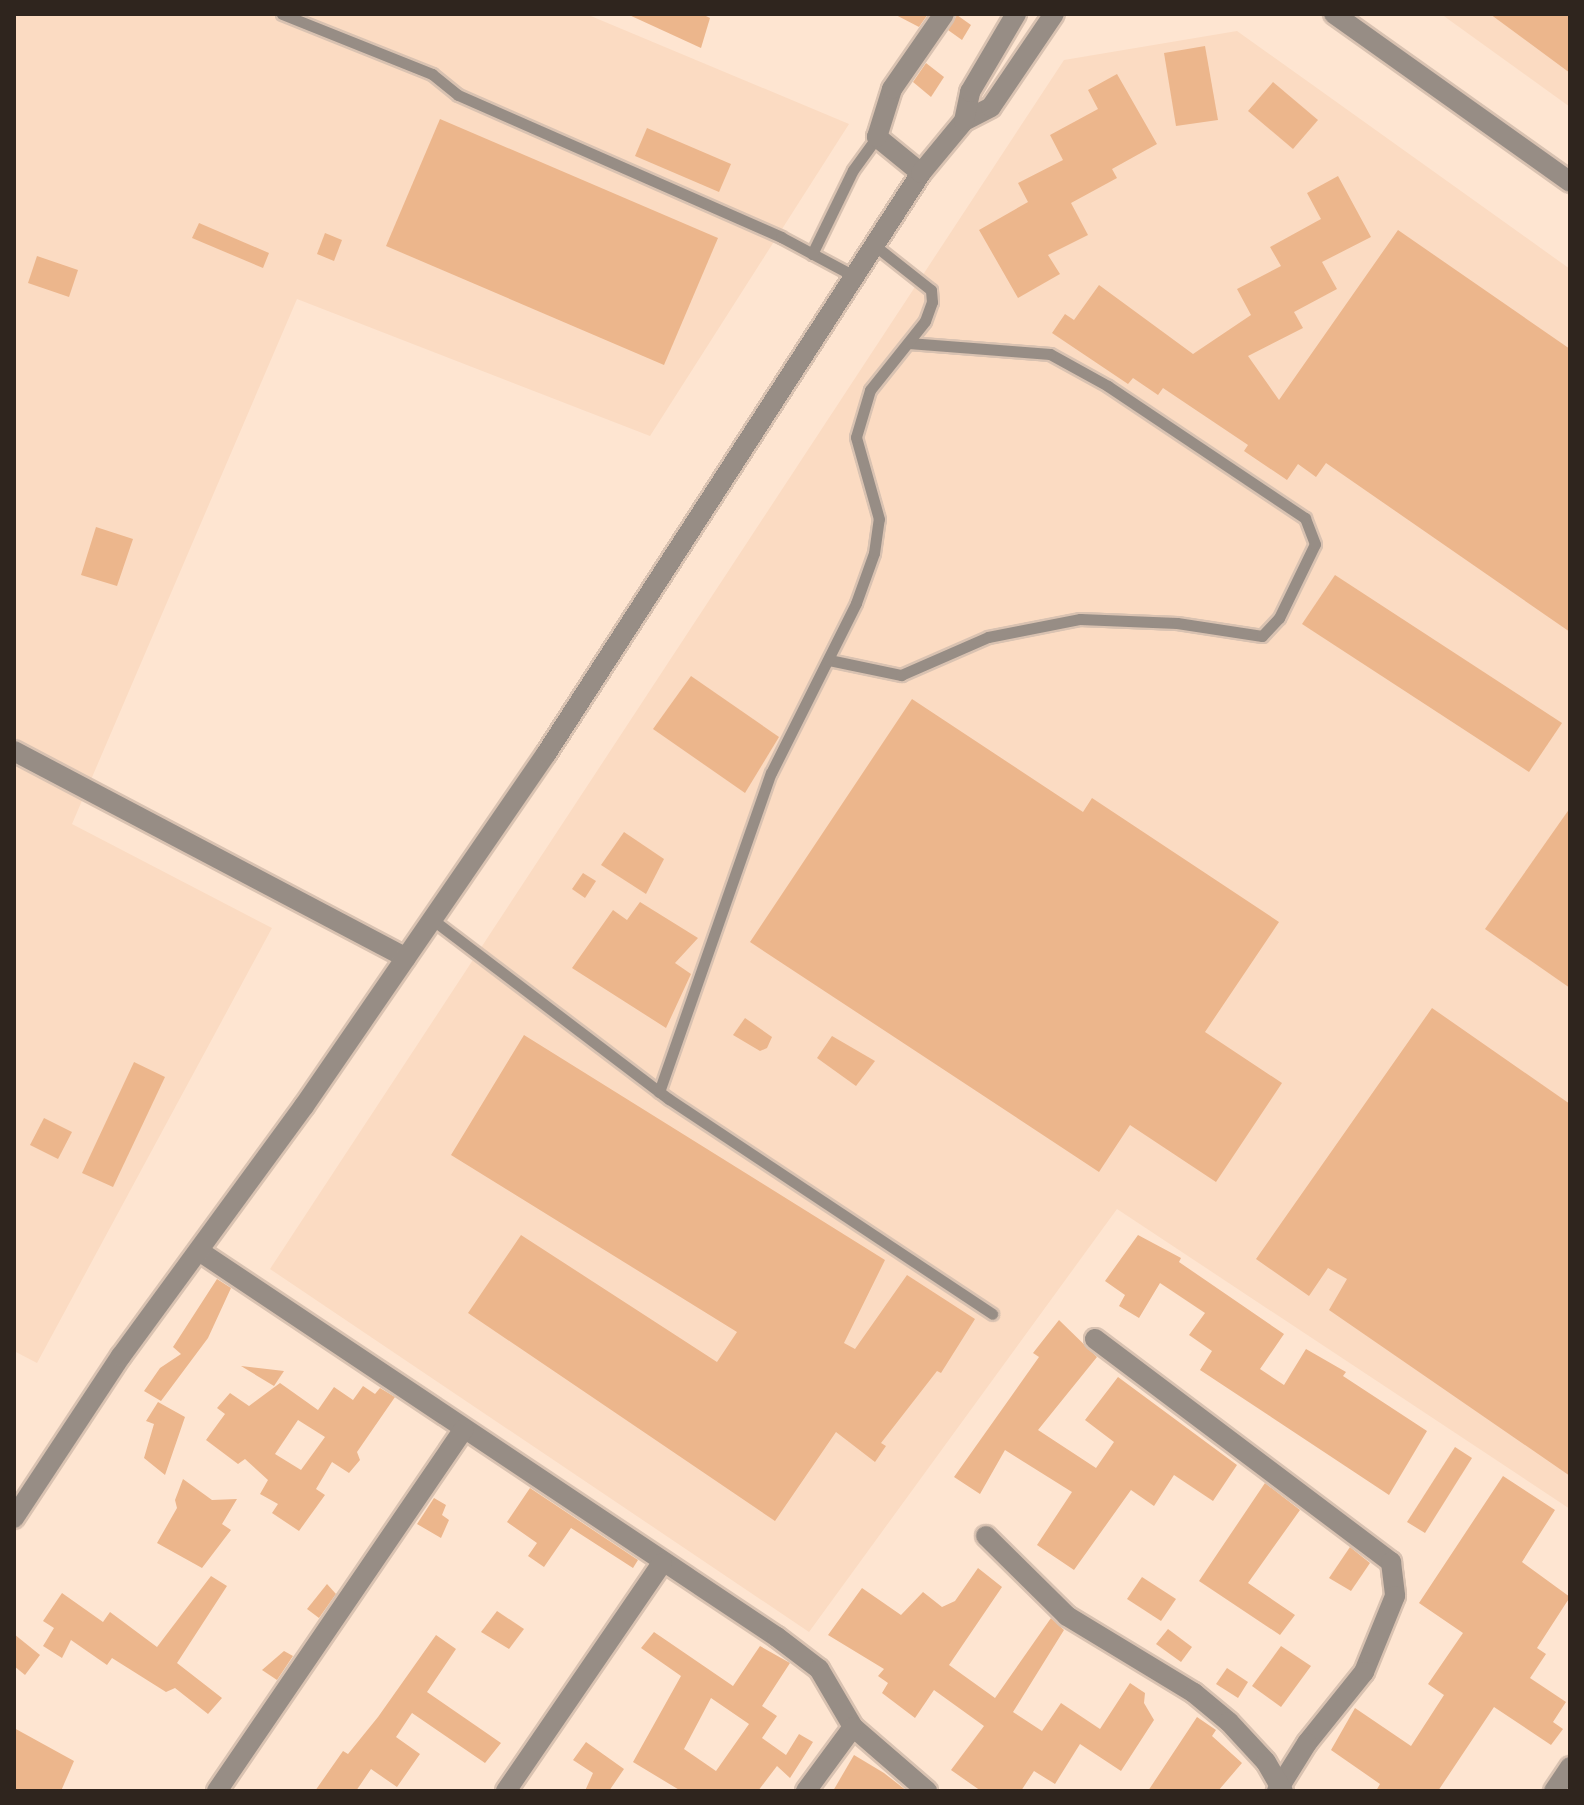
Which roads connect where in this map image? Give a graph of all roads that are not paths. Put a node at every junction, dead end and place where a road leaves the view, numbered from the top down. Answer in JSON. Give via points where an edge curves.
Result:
{"nodes":[{"id":1,"x":282,"y":14,"type":"edge"},
{"id":2,"x":944,"y":14,"type":"edge"},
{"id":3,"x":1016,"y":14,"type":"edge"},
{"id":4,"x":1054,"y":14,"type":"edge"},
{"id":5,"x":1334,"y":14,"type":"edge"},
{"id":6,"x":964,"y":121,"type":"junction"},
{"id":7,"x":877,"y":137,"type":"junction"},
{"id":8,"x":921,"y":173,"type":"junction"},
{"id":9,"x":1570,"y":182,"type":"edge"},
{"id":10,"x":874,"y":245,"type":"junction"},
{"id":11,"x":812,"y":254,"type":"junction"},
{"id":12,"x":854,"y":276,"type":"junction"},
{"id":13,"x":908,"y":343,"type":"junction"},
{"id":14,"x":829,"y":660,"type":"junction"},
{"id":15,"x":14,"y":751,"type":"edge"},
{"id":16,"x":433,"y":920,"type":"junction"},
{"id":17,"x":406,"y":958,"type":"junction"},
{"id":18,"x":659,"y":1092,"type":"junction"},
{"id":19,"x":199,"y":1251,"type":"junction"},
{"id":20,"x":992,"y":1314,"type":"dead end"},
{"id":21,"x":1095,"y":1339,"type":"dead end"},
{"id":22,"x":464,"y":1429,"type":"junction"},
{"id":23,"x":14,"y":1518,"type":"edge"},
{"id":24,"x":986,"y":1536,"type":"dead end"},
{"id":25,"x":662,"y":1563,"type":"junction"},
{"id":26,"x":853,"y":1727,"type":"junction"},
{"id":27,"x":1570,"y":1767,"type":"edge"},
{"id":28,"x":1280,"y":1790,"type":"edge"},
{"id":29,"x":217,"y":1791,"type":"edge"},
{"id":30,"x":506,"y":1791,"type":"edge"},
{"id":31,"x":806,"y":1791,"type":"edge"},
{"id":32,"x":927,"y":1791,"type":"edge"},
{"id":33,"x":1554,"y":1791,"type":"edge"}],
"edges":[{"from":1,"to":11,"type":"lane","via":[[432,74],[458,95]]},
{"from":2,"to":7,"type":"street","via":[[892,89]]},
{"from":3,"to":6,"type":"street","via":[[970,92]]},
{"from":4,"to":6,"type":"street","via":[[991,107]]},
{"from":5,"to":9,"type":"street"},
{"from":6,"to":8,"type":"street"},
{"from":7,"to":8,"type":"street"},
{"from":7,"to":11,"type":"lane","via":[[853,170]]},
{"from":8,"to":10,"type":"street"},
{"from":10,"to":12,"type":"street"},
{"from":10,"to":13,"type":"lane","via":[[931,290],[925,321]]},
{"from":11,"to":12,"type":"lane"},
{"from":12,"to":16,"type":"street"},
{"from":13,"to":14,"type":"lane","via":[[870,390],[856,437],[879,519],[865,578]]},
{"from":13,"to":14,"type":"lane","via":[[1050,354],[1108,386],[1305,518],[1315,544],[1293,594],[1262,636],[1177,623],[1080,619],[988,637],[901,675],[875,674]]},
{"from":14,"to":18,"type":"lane","via":[[771,773]]},
{"from":15,"to":17,"type":"street"},
{"from":16,"to":17,"type":"street"},
{"from":16,"to":18,"type":"lane"},
{"from":17,"to":19,"type":"street"},
{"from":18,"to":20,"type":"lane"},
{"from":19,"to":22,"type":"street"},
{"from":19,"to":23,"type":"street","via":[[121,1356]]},
{"from":21,"to":28,"type":"street","via":[[1391,1562],[1395,1596],[1369,1661]]},
{"from":22,"to":25,"type":"street"},
{"from":22,"to":29,"type":"street"},
{"from":24,"to":28,"type":"street","via":[[1067,1616],[1194,1693],[1229,1722],[1266,1762]]},
{"from":25,"to":26,"type":"street","via":[[819,1669]]},
{"from":25,"to":30,"type":"street"},
{"from":26,"to":31,"type":"street"},
{"from":26,"to":32,"type":"street"},
{"from":27,"to":33,"type":"street"}]}
